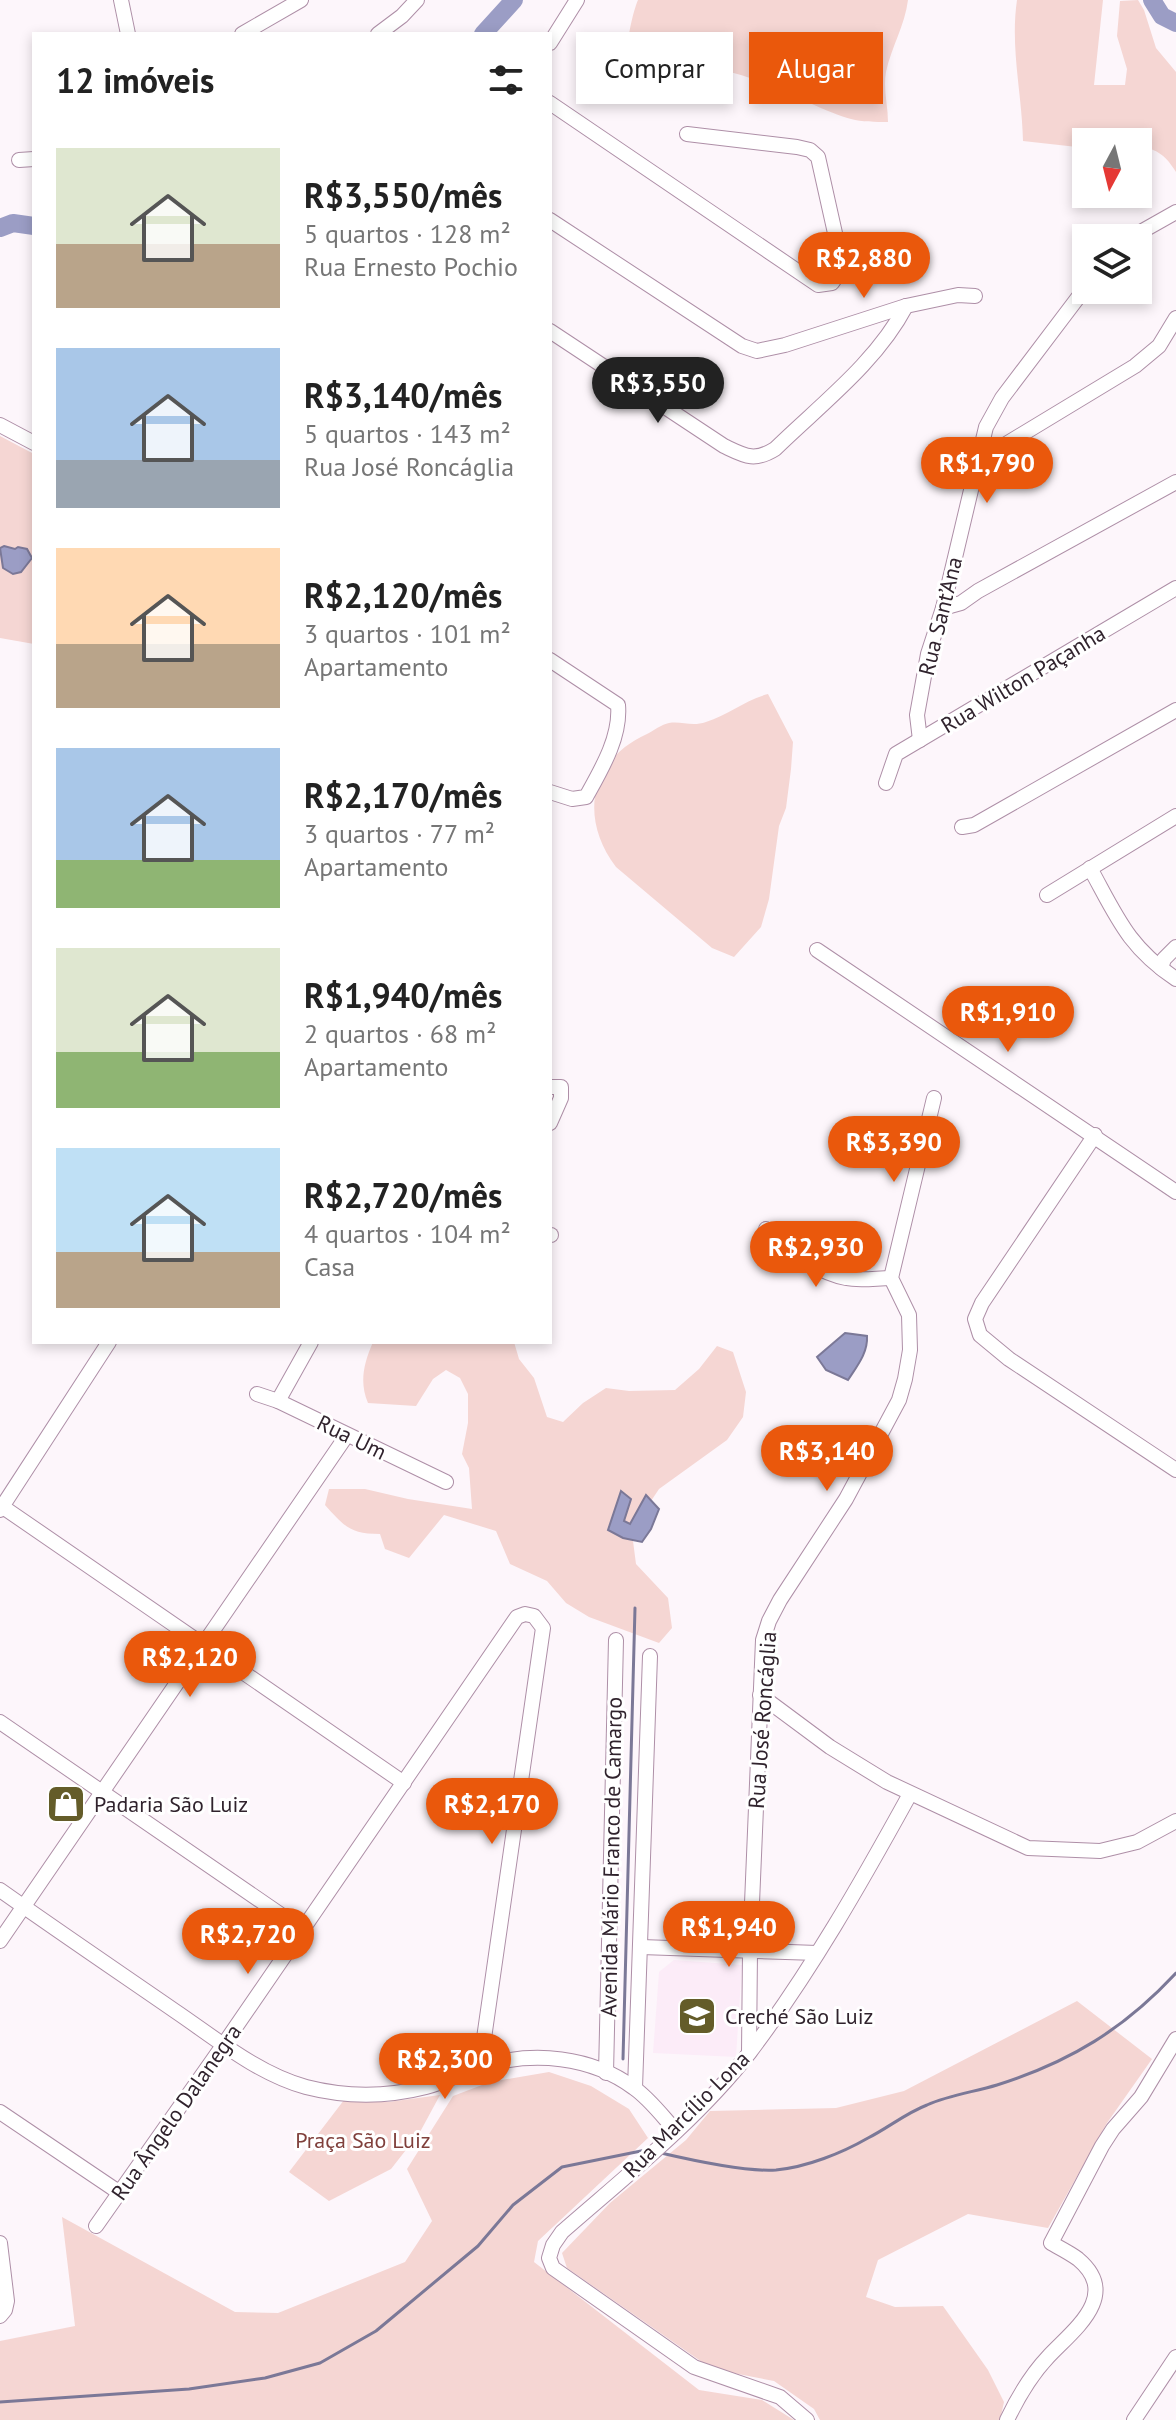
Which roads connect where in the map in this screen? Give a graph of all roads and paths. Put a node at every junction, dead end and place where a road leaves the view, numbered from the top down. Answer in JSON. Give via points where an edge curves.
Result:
{"nodes":[{"id":1,"x":121,"y":0,"type":"edge"},
{"id":2,"x":301,"y":0,"type":"edge"},
{"id":3,"x":417,"y":0,"type":"edge"},
{"id":4,"x":577,"y":0,"type":"edge"},
{"id":5,"x":128,"y":32,"type":"edge"},
{"id":6,"x":245,"y":32,"type":"edge"},
{"id":7,"x":381,"y":32,"type":"edge"},
{"id":8,"x":552,"y":40,"type":"edge"},
{"id":9,"x":552,"y":104,"type":"edge"},
{"id":10,"x":687,"y":134,"type":"dead end"},
{"id":11,"x":1176,"y":212,"type":"edge"},
{"id":12,"x":552,"y":221,"type":"edge"},
{"id":13,"x":1152,"y":226,"type":"edge"},
{"id":14,"x":975,"y":296,"type":"dead end"},
{"id":15,"x":1073,"y":304,"type":"edge"},
{"id":16,"x":906,"y":306,"type":"junction"},
{"id":17,"x":1176,"y":318,"type":"edge"},
{"id":18,"x":552,"y":332,"type":"edge"},
{"id":19,"x":0,"y":425,"type":"edge"},
{"id":20,"x":32,"y":442,"type":"edge"},
{"id":21,"x":978,"y":461,"type":"junction"},
{"id":22,"x":1176,"y":482,"type":"edge"},
{"id":23,"x":948,"y":585,"type":"junction"},
{"id":24,"x":1176,"y":588,"type":"edge"},
{"id":25,"x":978,"y":591,"type":"junction"},
{"id":26,"x":943,"y":608,"type":"junction"},
{"id":27,"x":552,"y":661,"type":"edge"},
{"id":28,"x":1176,"y":710,"type":"edge"},
{"id":29,"x":920,"y":740,"type":"junction"},
{"id":30,"x":886,"y":783,"type":"dead end"},
{"id":31,"x":552,"y":793,"type":"edge"},
{"id":32,"x":1176,"y":816,"type":"edge"},
{"id":33,"x":962,"y":827,"type":"dead end"},
{"id":34,"x":1090,"y":868,"type":"junction"},
{"id":35,"x":1047,"y":895,"type":"dead end"},
{"id":36,"x":1176,"y":947,"type":"edge"},
{"id":37,"x":817,"y":950,"type":"dead end"},
{"id":38,"x":1161,"y":968,"type":"junction"},
{"id":39,"x":1176,"y":979,"type":"edge"},
{"id":40,"x":552,"y":1087,"type":"edge"},
{"id":41,"x":934,"y":1098,"type":"dead end"},
{"id":42,"x":552,"y":1118,"type":"edge"},
{"id":43,"x":1095,"y":1135,"type":"junction"},
{"id":44,"x":1176,"y":1192,"type":"edge"},
{"id":45,"x":766,"y":1229,"type":"dead end"},
{"id":46,"x":891,"y":1278,"type":"junction"},
{"id":47,"x":108,"y":1344,"type":"edge"},
{"id":48,"x":310,"y":1344,"type":"edge"},
{"id":49,"x":257,"y":1394,"type":"dead end"},
{"id":50,"x":278,"y":1401,"type":"junction"},
{"id":51,"x":347,"y":1435,"type":"junction"},
{"id":52,"x":1176,"y":1470,"type":"edge"},
{"id":53,"x":446,"y":1482,"type":"dead end"},
{"id":54,"x":1,"y":1507,"type":"edge"},
{"id":55,"x":616,"y":1640,"type":"dead end"},
{"id":56,"x":204,"y":1646,"type":"junction"},
{"id":57,"x":650,"y":1656,"type":"dead end"},
{"id":58,"x":760,"y":1695,"type":"junction"},
{"id":59,"x":0,"y":1722,"type":"edge"},
{"id":60,"x":404,"y":1783,"type":"junction"},
{"id":61,"x":103,"y":1792,"type":"junction"},
{"id":62,"x":910,"y":1794,"type":"junction"},
{"id":63,"x":1176,"y":1821,"type":"edge"},
{"id":64,"x":0,"y":1890,"type":"edge"},
{"id":65,"x":24,"y":1907,"type":"junction"},
{"id":66,"x":303,"y":1930,"type":"junction"},
{"id":67,"x":0,"y":1941,"type":"edge"},
{"id":68,"x":641,"y":1947,"type":"junction"},
{"id":69,"x":750,"y":1951,"type":"junction"},
{"id":70,"x":817,"y":1953,"type":"junction"},
{"id":71,"x":1176,"y":2039,"type":"edge"},
{"id":72,"x":224,"y":2044,"type":"junction"},
{"id":73,"x":749,"y":2053,"type":"junction"},
{"id":74,"x":480,"y":2066,"type":"junction"},
{"id":75,"x":606,"y":2073,"type":"junction"},
{"id":76,"x":635,"y":2088,"type":"junction"},
{"id":77,"x":0,"y":2112,"type":"edge"},
{"id":78,"x":676,"y":2131,"type":"junction"},
{"id":79,"x":120,"y":2193,"type":"junction"},
{"id":80,"x":96,"y":2226,"type":"dead end"},
{"id":81,"x":0,"y":2243,"type":"edge"},
{"id":82,"x":0,"y":2316,"type":"edge"},
{"id":83,"x":1176,"y":2357,"type":"edge"},
{"id":84,"x":807,"y":2420,"type":"edge"},
{"id":85,"x":1007,"y":2420,"type":"edge"},
{"id":86,"x":1134,"y":2420,"type":"edge"}],
"edges":[{"from":1,"to":5,"type":"street"},
{"from":2,"to":6,"type":"street"},
{"from":3,"to":7,"type":"street"},
{"from":4,"to":8,"type":"street"},
{"from":9,"to":10,"type":"street","via":[[818,285],[832,283],[841,260],[818,157],[797,147]]},
{"from":11,"to":13,"type":"street"},
{"from":12,"to":16,"type":"street","via":[[757,351]]},
{"from":14,"to":16,"type":"street"},
{"from":15,"to":21,"type":"street","name":"Rua Sant’Ana","via":[[992,413]]},
{"from":16,"to":18,"type":"street","via":[[876,351],[762,457],[724,446]]},
{"from":17,"to":21,"type":"street","via":[[1159,346],[1135,366]]},
{"from":19,"to":20,"type":"street"},
{"from":21,"to":23,"type":"street","name":"Rua Sant’Ana"},
{"from":22,"to":25,"type":"street"},
{"from":23,"to":25,"type":"street"},
{"from":23,"to":26,"type":"street","name":"Rua Sant’Ana"},
{"from":24,"to":29,"type":"street","name":"Rua Wilton Paçanha"},
{"from":25,"to":26,"type":"street"},
{"from":26,"to":29,"type":"street","name":"Rua Sant’Ana","via":[[917,715]]},
{"from":27,"to":31,"type":"street","via":[[618,705],[619,714],[608,755],[586,797]]},
{"from":28,"to":33,"type":"street","via":[[974,825]]},
{"from":29,"to":30,"type":"street","name":"Rua Wilton Paçanha","via":[[896,754]]},
{"from":32,"to":34,"type":"street"},
{"from":34,"to":35,"type":"street"},
{"from":34,"to":38,"type":"street","via":[[1126,932]]},
{"from":36,"to":38,"type":"street"},
{"from":37,"to":43,"type":"street"},
{"from":38,"to":39,"type":"street"},
{"from":40,"to":42,"type":"street","via":[[561,1087]]},
{"from":41,"to":46,"type":"street"},
{"from":43,"to":44,"type":"street"},
{"from":43,"to":52,"type":"street","via":[[975,1319],[980,1335],[1009,1359]]},
{"from":45,"to":46,"type":"street","via":[[826,1273],[850,1279]]},
{"from":46,"to":58,"type":"street","name":"Rua José Roncáglia","via":[[909,1315],[910,1350],[899,1400],[846,1499],[769,1621]]},
{"from":47,"to":54,"type":"street"},
{"from":48,"to":50,"type":"street"},
{"from":49,"to":50,"type":"street","name":"Rua Um"},
{"from":50,"to":51,"type":"street","name":"Rua Um"},
{"from":51,"to":53,"type":"street","name":"Rua Um"},
{"from":51,"to":56,"type":"street"},
{"from":54,"to":56,"type":"street"},
{"from":55,"to":75,"type":"street","name":"Avenida Mário Franco de Camargo"},
{"from":56,"to":60,"type":"street"},
{"from":56,"to":61,"type":"street"},
{"from":57,"to":68,"type":"street","name":"Avenida Mário Franco de Camargo"},
{"from":58,"to":62,"type":"street","via":[[830,1747]]},
{"from":58,"to":69,"type":"street","name":"Rua José Roncáglia"},
{"from":59,"to":61,"type":"street"},
{"from":60,"to":66,"type":"street","name":"Rua Ângelo Dalanegra"},
{"from":60,"to":74,"type":"street","name":"Rua Ângelo Dalanegra","via":[[517,1617],[534,1616],[543,1628]]},
{"from":61,"to":65,"type":"street"},
{"from":61,"to":66,"type":"street"},
{"from":62,"to":63,"type":"street","via":[[1028,1848],[1100,1851],[1137,1842]]},
{"from":62,"to":70,"type":"street","name":"Rua Marcílio Lona"},
{"from":64,"to":65,"type":"street"},
{"from":65,"to":67,"type":"street"},
{"from":65,"to":72,"type":"street"},
{"from":66,"to":72,"type":"street","name":"Rua Ângelo Dalanegra"},
{"from":68,"to":69,"type":"street"},
{"from":68,"to":76,"type":"street","name":"Avenida Mário Franco de Camargo"},
{"from":69,"to":70,"type":"street"},
{"from":69,"to":73,"type":"street","name":"Rua José Roncáglia"},
{"from":70,"to":73,"type":"street","name":"Rua Marcílio Lona"},
{"from":71,"to":85,"type":"street","via":[[1141,2097],[1107,2137],[1051,2243],[1078,2259],[1093,2281],[1093,2307],[1025,2384]]},
{"from":72,"to":74,"type":"street","via":[[270,2073],[305,2087],[348,2094],[427,2087]]},
{"from":72,"to":79,"type":"street","name":"Rua Ângelo Dalanegra"},
{"from":73,"to":78,"type":"street","name":"Rua Marcílio Lona"},
{"from":74,"to":75,"type":"street","via":[[549,2058],[580,2062]]},
{"from":75,"to":76,"type":"street"},
{"from":76,"to":78,"type":"street"},
{"from":77,"to":79,"type":"street"},
{"from":78,"to":84,"type":"street","name":"Rua Marcílio Lona","via":[[562,2232],[549,2258],[553,2268],[694,2367],[780,2397]]},
{"from":79,"to":80,"type":"street","name":"Rua Ângelo Dalanegra"},
{"from":81,"to":82,"type":"street","via":[[7,2301]]},
{"from":83,"to":86,"type":"street"}]}
